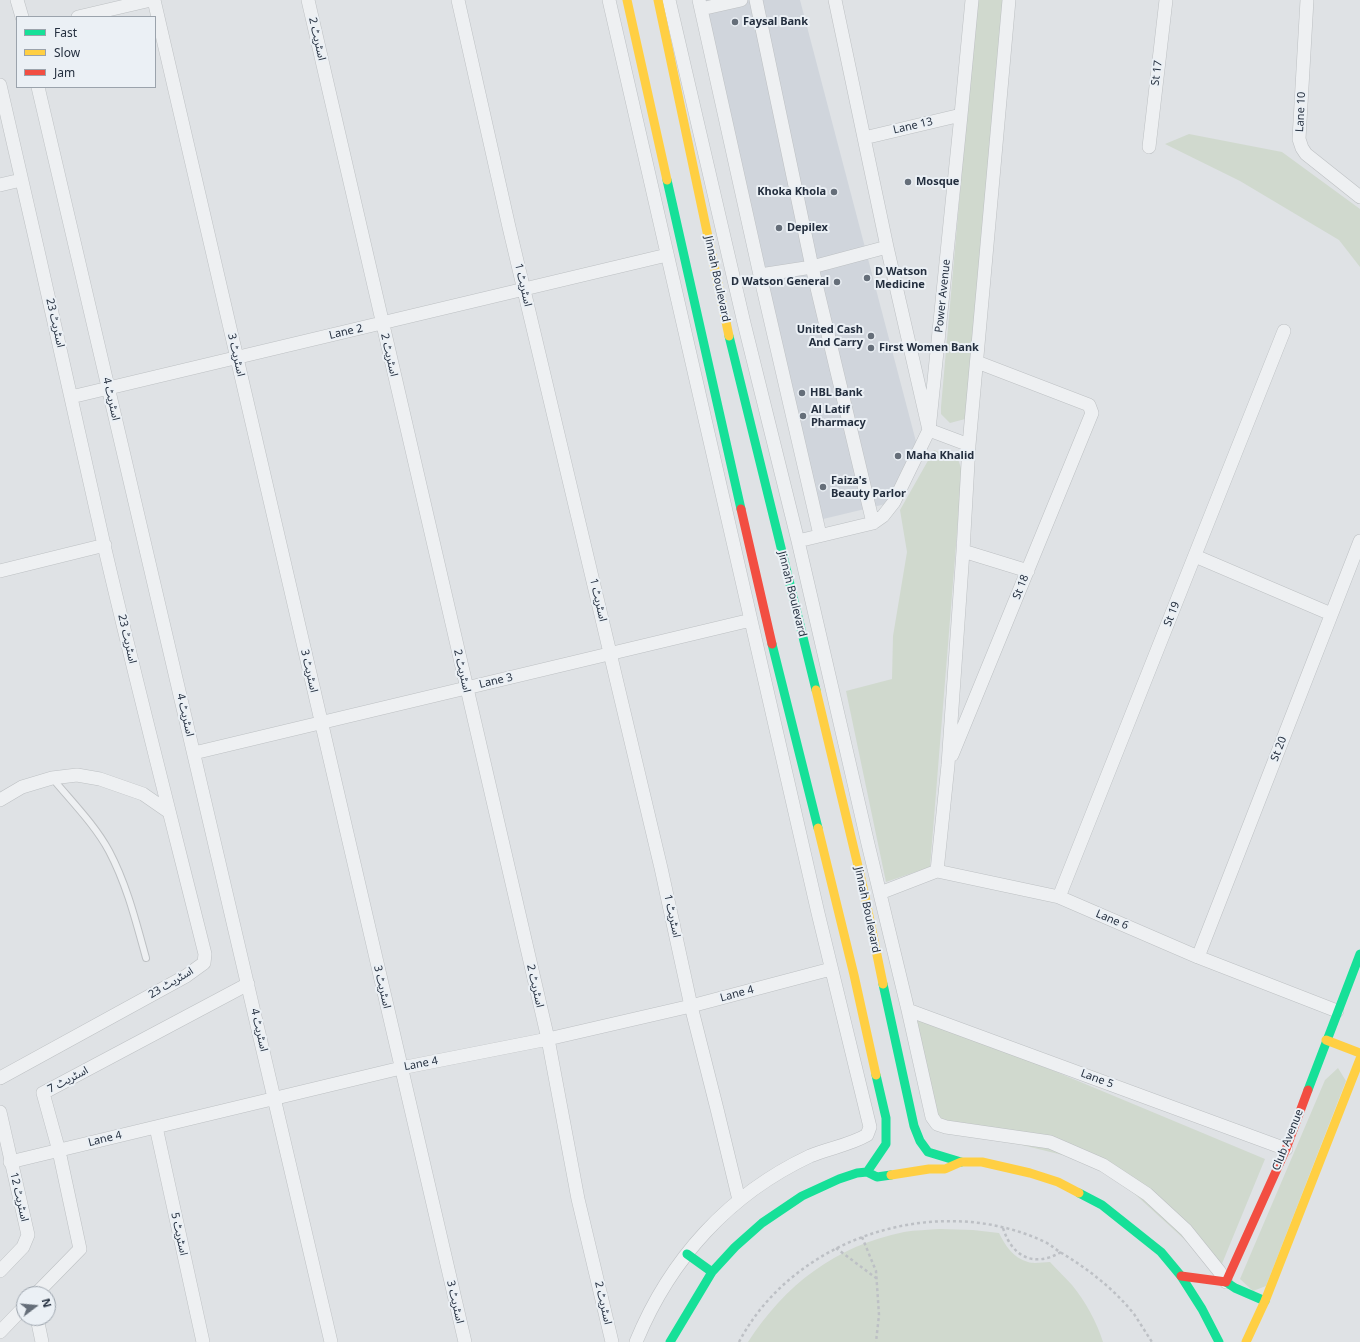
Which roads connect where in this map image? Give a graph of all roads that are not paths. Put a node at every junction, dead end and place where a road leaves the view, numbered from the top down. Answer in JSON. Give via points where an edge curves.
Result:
{"nodes":[{"id":1,"x":18,"y":0,"type":"edge"},
{"id":2,"x":152,"y":0,"type":"edge"},
{"id":3,"x":308,"y":0,"type":"edge"},
{"id":4,"x":458,"y":0,"type":"edge"},
{"id":5,"x":609,"y":0,"type":"edge"},
{"id":6,"x":627,"y":0,"type":"edge"},
{"id":7,"x":658,"y":0,"type":"edge"},
{"id":8,"x":669,"y":0,"type":"edge"},
{"id":9,"x":741,"y":0,"type":"edge"},
{"id":10,"x":756,"y":0,"type":"edge"},
{"id":11,"x":835,"y":0,"type":"edge"},
{"id":12,"x":972,"y":0,"type":"edge"},
{"id":13,"x":1009,"y":0,"type":"edge"},
{"id":14,"x":1166,"y":0,"type":"edge"},
{"id":15,"x":1307,"y":0,"type":"edge"},
{"id":16,"x":700,"y":5,"type":"edge"},
{"id":17,"x":22,"y":16,"type":"edge"},
{"id":18,"x":82,"y":16,"type":"edge"},
{"id":19,"x":156,"y":16,"type":"edge"},
{"id":20,"x":156,"y":17,"type":"edge"},
{"id":21,"x":0,"y":85,"type":"edge"},
{"id":22,"x":38,"y":88,"type":"edge"},
{"id":23,"x":961,"y":115,"type":"junction"},
{"id":24,"x":864,"y":138,"type":"junction"},
{"id":25,"x":1149,"y":147,"type":"dead end"},
{"id":26,"x":21,"y":180,"type":"junction"},
{"id":27,"x":0,"y":185,"type":"edge"},
{"id":28,"x":1360,"y":197,"type":"edge"},
{"id":29,"x":887,"y":247,"type":"junction"},
{"id":30,"x":668,"y":255,"type":"junction"},
{"id":31,"x":812,"y":267,"type":"junction"},
{"id":32,"x":760,"y":275,"type":"junction"},
{"id":33,"x":524,"y":289,"type":"junction"},
{"id":34,"x":382,"y":323,"type":"junction"},
{"id":35,"x":1284,"y":331,"type":"dead end"},
{"id":36,"x":237,"y":358,"type":"junction"},
{"id":37,"x":977,"y":362,"type":"junction"},
{"id":38,"x":109,"y":388,"type":"junction"},
{"id":39,"x":72,"y":397,"type":"junction"},
{"id":40,"x":929,"y":430,"type":"junction"},
{"id":41,"x":969,"y":445,"type":"junction"},
{"id":42,"x":873,"y":523,"type":"junction"},
{"id":43,"x":820,"y":535,"type":"junction"},
{"id":44,"x":798,"y":540,"type":"junction"},
{"id":45,"x":1360,"y":541,"type":"edge"},
{"id":46,"x":105,"y":546,"type":"junction"},
{"id":47,"x":963,"y":551,"type":"junction"},
{"id":48,"x":1195,"y":556,"type":"junction"},
{"id":49,"x":0,"y":571,"type":"edge"},
{"id":50,"x":1028,"y":571,"type":"junction"},
{"id":51,"x":1331,"y":614,"type":"junction"},
{"id":52,"x":751,"y":620,"type":"junction"},
{"id":53,"x":611,"y":654,"type":"junction"},
{"id":54,"x":466,"y":688,"type":"junction"},
{"id":55,"x":321,"y":723,"type":"junction"},
{"id":56,"x":194,"y":753,"type":"junction"},
{"id":57,"x":948,"y":765,"type":"junction"},
{"id":58,"x":52,"y":778,"type":"junction"},
{"id":59,"x":0,"y":800,"type":"edge"},
{"id":60,"x":169,"y":812,"type":"junction"},
{"id":61,"x":937,"y":871,"type":"junction"},
{"id":62,"x":880,"y":893,"type":"junction"},
{"id":63,"x":1060,"y":897,"type":"junction"},
{"id":64,"x":1360,"y":954,"type":"edge"},
{"id":65,"x":1198,"y":957,"type":"junction"},
{"id":66,"x":146,"y":958,"type":"dead end"},
{"id":67,"x":831,"y":969,"type":"junction"},
{"id":68,"x":248,"y":984,"type":"junction"},
{"id":69,"x":1344,"y":991,"type":"junction"},
{"id":70,"x":1355,"y":995,"type":"dead end"},
{"id":71,"x":691,"y":1006,"type":"junction"},
{"id":72,"x":908,"y":1010,"type":"junction"},
{"id":73,"x":1337,"y":1011,"type":"junction"},
{"id":74,"x":548,"y":1039,"type":"junction"},
{"id":75,"x":1326,"y":1040,"type":"junction"},
{"id":76,"x":1360,"y":1053,"type":"edge"},
{"id":77,"x":1360,"y":1059,"type":"edge"},
{"id":78,"x":401,"y":1068,"type":"junction"},
{"id":79,"x":0,"y":1078,"type":"edge"},
{"id":80,"x":274,"y":1098,"type":"junction"},
{"id":81,"x":0,"y":1112,"type":"edge"},
{"id":82,"x":156,"y":1127,"type":"junction"},
{"id":83,"x":1286,"y":1149,"type":"junction"},
{"id":84,"x":59,"y":1151,"type":"junction"},
{"id":85,"x":10,"y":1162,"type":"junction"},
{"id":86,"x":961,"y":1162,"type":"junction"},
{"id":87,"x":867,"y":1172,"type":"junction"},
{"id":88,"x":739,"y":1200,"type":"junction"},
{"id":89,"x":687,"y":1254,"type":"junction"},
{"id":90,"x":0,"y":1271,"type":"edge"},
{"id":91,"x":712,"y":1272,"type":"junction"},
{"id":92,"x":1181,"y":1276,"type":"junction"},
{"id":93,"x":1226,"y":1282,"type":"junction"},
{"id":94,"x":44,"y":1286,"type":"edge"},
{"id":95,"x":1265,"y":1301,"type":"junction"},
{"id":96,"x":16,"y":1315,"type":"edge"},
{"id":97,"x":39,"y":1326,"type":"edge"},
{"id":98,"x":0,"y":1332,"type":"edge"},
{"id":99,"x":1250,"y":1341,"type":"edge"},
{"id":100,"x":42,"y":1342,"type":"edge"},
{"id":101,"x":203,"y":1342,"type":"edge"},
{"id":102,"x":332,"y":1342,"type":"edge"},
{"id":103,"x":465,"y":1342,"type":"edge"},
{"id":104,"x":612,"y":1342,"type":"edge"},
{"id":105,"x":636,"y":1342,"type":"edge"},
{"id":106,"x":670,"y":1342,"type":"edge"},
{"id":107,"x":1219,"y":1342,"type":"edge"}],
"edges":[{"from":1,"to":17,"type":"street"},
{"from":2,"to":18,"type":"street"},
{"from":2,"to":19,"type":"street","name":"اسٹریٹ 3"},
{"from":3,"to":34,"type":"street","name":"اسٹریٹ 2"},
{"from":4,"to":33,"type":"street","name":"اسٹریٹ 1"},
{"from":5,"to":30,"type":"street"},
{"from":6,"to":87,"type":"street","via":[[767,624],[854,975],[886,1118],[886,1144]]},
{"from":7,"to":86,"type":"street","name":"Jinnah Boulevard","via":[[730,343],[861,880],[914,1126],[928,1152]]},
{"from":8,"to":44,"type":"street","via":[[744,323]]},
{"from":9,"to":16,"type":"street"},
{"from":10,"to":31,"type":"street"},
{"from":11,"to":24,"type":"street"},
{"from":12,"to":23,"type":"street","name":"Power Avenue"},
{"from":13,"to":37,"type":"street"},
{"from":14,"to":25,"type":"street","name":"St 17"},
{"from":15,"to":28,"type":"street","name":"Lane 10","via":[[1299,139],[1306,154]]},
{"from":16,"to":32,"type":"street"},
{"from":20,"to":36,"type":"street","name":"اسٹریٹ 3"},
{"from":21,"to":26,"type":"street","name":"اسٹریٹ 23"},
{"from":22,"to":38,"type":"street","name":"اسٹریٹ 4"},
{"from":23,"to":24,"type":"street","name":"Lane 13"},
{"from":23,"to":40,"type":"street","name":"Power Avenue"},
{"from":24,"to":29,"type":"street"},
{"from":26,"to":27,"type":"street"},
{"from":26,"to":39,"type":"street","name":"اسٹریٹ 23"},
{"from":29,"to":31,"type":"street"},
{"from":29,"to":40,"type":"street"},
{"from":30,"to":33,"type":"street","name":"Lane 2"},
{"from":30,"to":52,"type":"street"},
{"from":31,"to":32,"type":"street"},
{"from":31,"to":42,"type":"street"},
{"from":32,"to":43,"type":"street"},
{"from":33,"to":34,"type":"street","name":"Lane 2"},
{"from":33,"to":53,"type":"street","name":"اسٹریٹ 1"},
{"from":34,"to":36,"type":"street","name":"Lane 2"},
{"from":34,"to":54,"type":"street","name":"اسٹریٹ 2"},
{"from":35,"to":48,"type":"street","name":"St 19"},
{"from":36,"to":38,"type":"street","name":"Lane 2"},
{"from":36,"to":55,"type":"street","name":"اسٹریٹ 3"},
{"from":37,"to":41,"type":"street"},
{"from":37,"to":50,"type":"street","name":"St 18","via":[[1089,405],[1091,408],[1092,413]]},
{"from":38,"to":39,"type":"street","name":"Lane 2"},
{"from":38,"to":56,"type":"street","name":"اسٹریٹ 4"},
{"from":39,"to":46,"type":"street","name":"اسٹریٹ 23"},
{"from":40,"to":41,"type":"street"},
{"from":40,"to":42,"type":"street","name":"Power Avenue","via":[[894,502],[883,516]]},
{"from":41,"to":47,"type":"street"},
{"from":42,"to":43,"type":"street","name":"Power Avenue"},
{"from":43,"to":44,"type":"street","name":"Power Avenue"},
{"from":44,"to":62,"type":"street"},
{"from":45,"to":51,"type":"street","name":"St 20"},
{"from":46,"to":49,"type":"street"},
{"from":46,"to":60,"type":"street","name":"اسٹریٹ 23"},
{"from":47,"to":50,"type":"street"},
{"from":47,"to":57,"type":"street"},
{"from":48,"to":51,"type":"street"},
{"from":48,"to":63,"type":"street","name":"St 19"},
{"from":50,"to":57,"type":"street","name":"St 18"},
{"from":51,"to":65,"type":"street","name":"St 20"},
{"from":52,"to":53,"type":"street","name":"Lane 3"},
{"from":52,"to":67,"type":"street"},
{"from":53,"to":54,"type":"street","name":"Lane 3"},
{"from":53,"to":71,"type":"street","name":"اسٹریٹ 1"},
{"from":54,"to":55,"type":"street","name":"Lane 3"},
{"from":54,"to":74,"type":"street","name":"اسٹریٹ 2"},
{"from":55,"to":56,"type":"street","name":"Lane 3"},
{"from":55,"to":78,"type":"street","name":"اسٹریٹ 3"},
{"from":56,"to":68,"type":"street","name":"اسٹریٹ 4"},
{"from":57,"to":61,"type":"street"},
{"from":58,"to":59,"type":"street","via":[[22,787]]},
{"from":58,"to":60,"type":"street","via":[[78,775],[100,779],[143,794]]},
{"from":58,"to":66,"type":"lane","via":[[109,851],[130,898]]},
{"from":60,"to":79,"type":"street","name":"اسٹریٹ 23","via":[[205,954],[204,962],[186,976]]},
{"from":61,"to":62,"type":"street"},
{"from":61,"to":63,"type":"street","name":"Lane 6"},
{"from":62,"to":72,"type":"street"},
{"from":63,"to":65,"type":"street","name":"Lane 6"},
{"from":64,"to":69,"type":"street","name":"Club Avenue"},
{"from":65,"to":73,"type":"street","name":"Lane 6"},
{"from":67,"to":71,"type":"street","name":"Lane 4"},
{"from":67,"to":88,"type":"street","via":[[870,1127],[867,1135],[857,1141],[812,1156],[772,1176]]},
{"from":68,"to":80,"type":"street","name":"اسٹریٹ 4"},
{"from":68,"to":84,"type":"street","name":"اسٹریٹ 7","via":[[43,1093]]},
{"from":69,"to":70,"type":"street"},
{"from":69,"to":73,"type":"street","name":"Club Avenue"},
{"from":71,"to":74,"type":"street","name":"Lane 4"},
{"from":71,"to":88,"type":"street","name":"اسٹریٹ 1"},
{"from":72,"to":83,"type":"street","name":"Lane 5"},
{"from":72,"to":93,"type":"street","via":[[932,1117],[937,1124],[1050,1142],[1103,1165],[1147,1194],[1186,1230]]},
{"from":73,"to":75,"type":"street","name":"Club Avenue"},
{"from":74,"to":78,"type":"street","name":"Lane 4"},
{"from":74,"to":104,"type":"street","name":"اسٹریٹ 2","via":[[578,1199]]},
{"from":75,"to":76,"type":"street"},
{"from":75,"to":83,"type":"street","name":"Club Avenue"},
{"from":77,"to":95,"type":"street"},
{"from":78,"to":80,"type":"street","name":"Lane 4"},
{"from":78,"to":103,"type":"street","name":"اسٹریٹ 3"},
{"from":80,"to":82,"type":"street","name":"Lane 4"},
{"from":80,"to":102,"type":"street","name":"اسٹریٹ 4"},
{"from":81,"to":85,"type":"street","name":"اسٹریٹ 12"},
{"from":82,"to":84,"type":"street","name":"Lane 4"},
{"from":82,"to":101,"type":"street","name":"اسٹریٹ 5"},
{"from":83,"to":93,"type":"street","name":"Club Avenue"},
{"from":84,"to":85,"type":"street","name":"Lane 4"},
{"from":84,"to":94,"type":"street","name":"اسٹریٹ 7","via":[[80,1249]]},
{"from":85,"to":90,"type":"street","name":"اسٹریٹ 12","via":[[28,1235],[23,1247]]},
{"from":86,"to":87,"type":"street","via":[[945,1169],[877,1177]]},
{"from":86,"to":92,"type":"street","via":[[998,1165],[1058,1182],[1102,1205],[1161,1252]]},
{"from":87,"to":91,"type":"street","via":[[839,1179],[802,1196],[762,1223]]},
{"from":88,"to":89,"type":"street","via":[[708,1228]]},
{"from":89,"to":91,"type":"street"},
{"from":89,"to":105,"type":"street","via":[[653,1305]]},
{"from":91,"to":106,"type":"street"},
{"from":92,"to":93,"type":"street"},
{"from":92,"to":107,"type":"street"},
{"from":93,"to":95,"type":"street"},
{"from":95,"to":99,"type":"street"},
{"from":96,"to":98,"type":"street"},
{"from":97,"to":100,"type":"street"}]}
